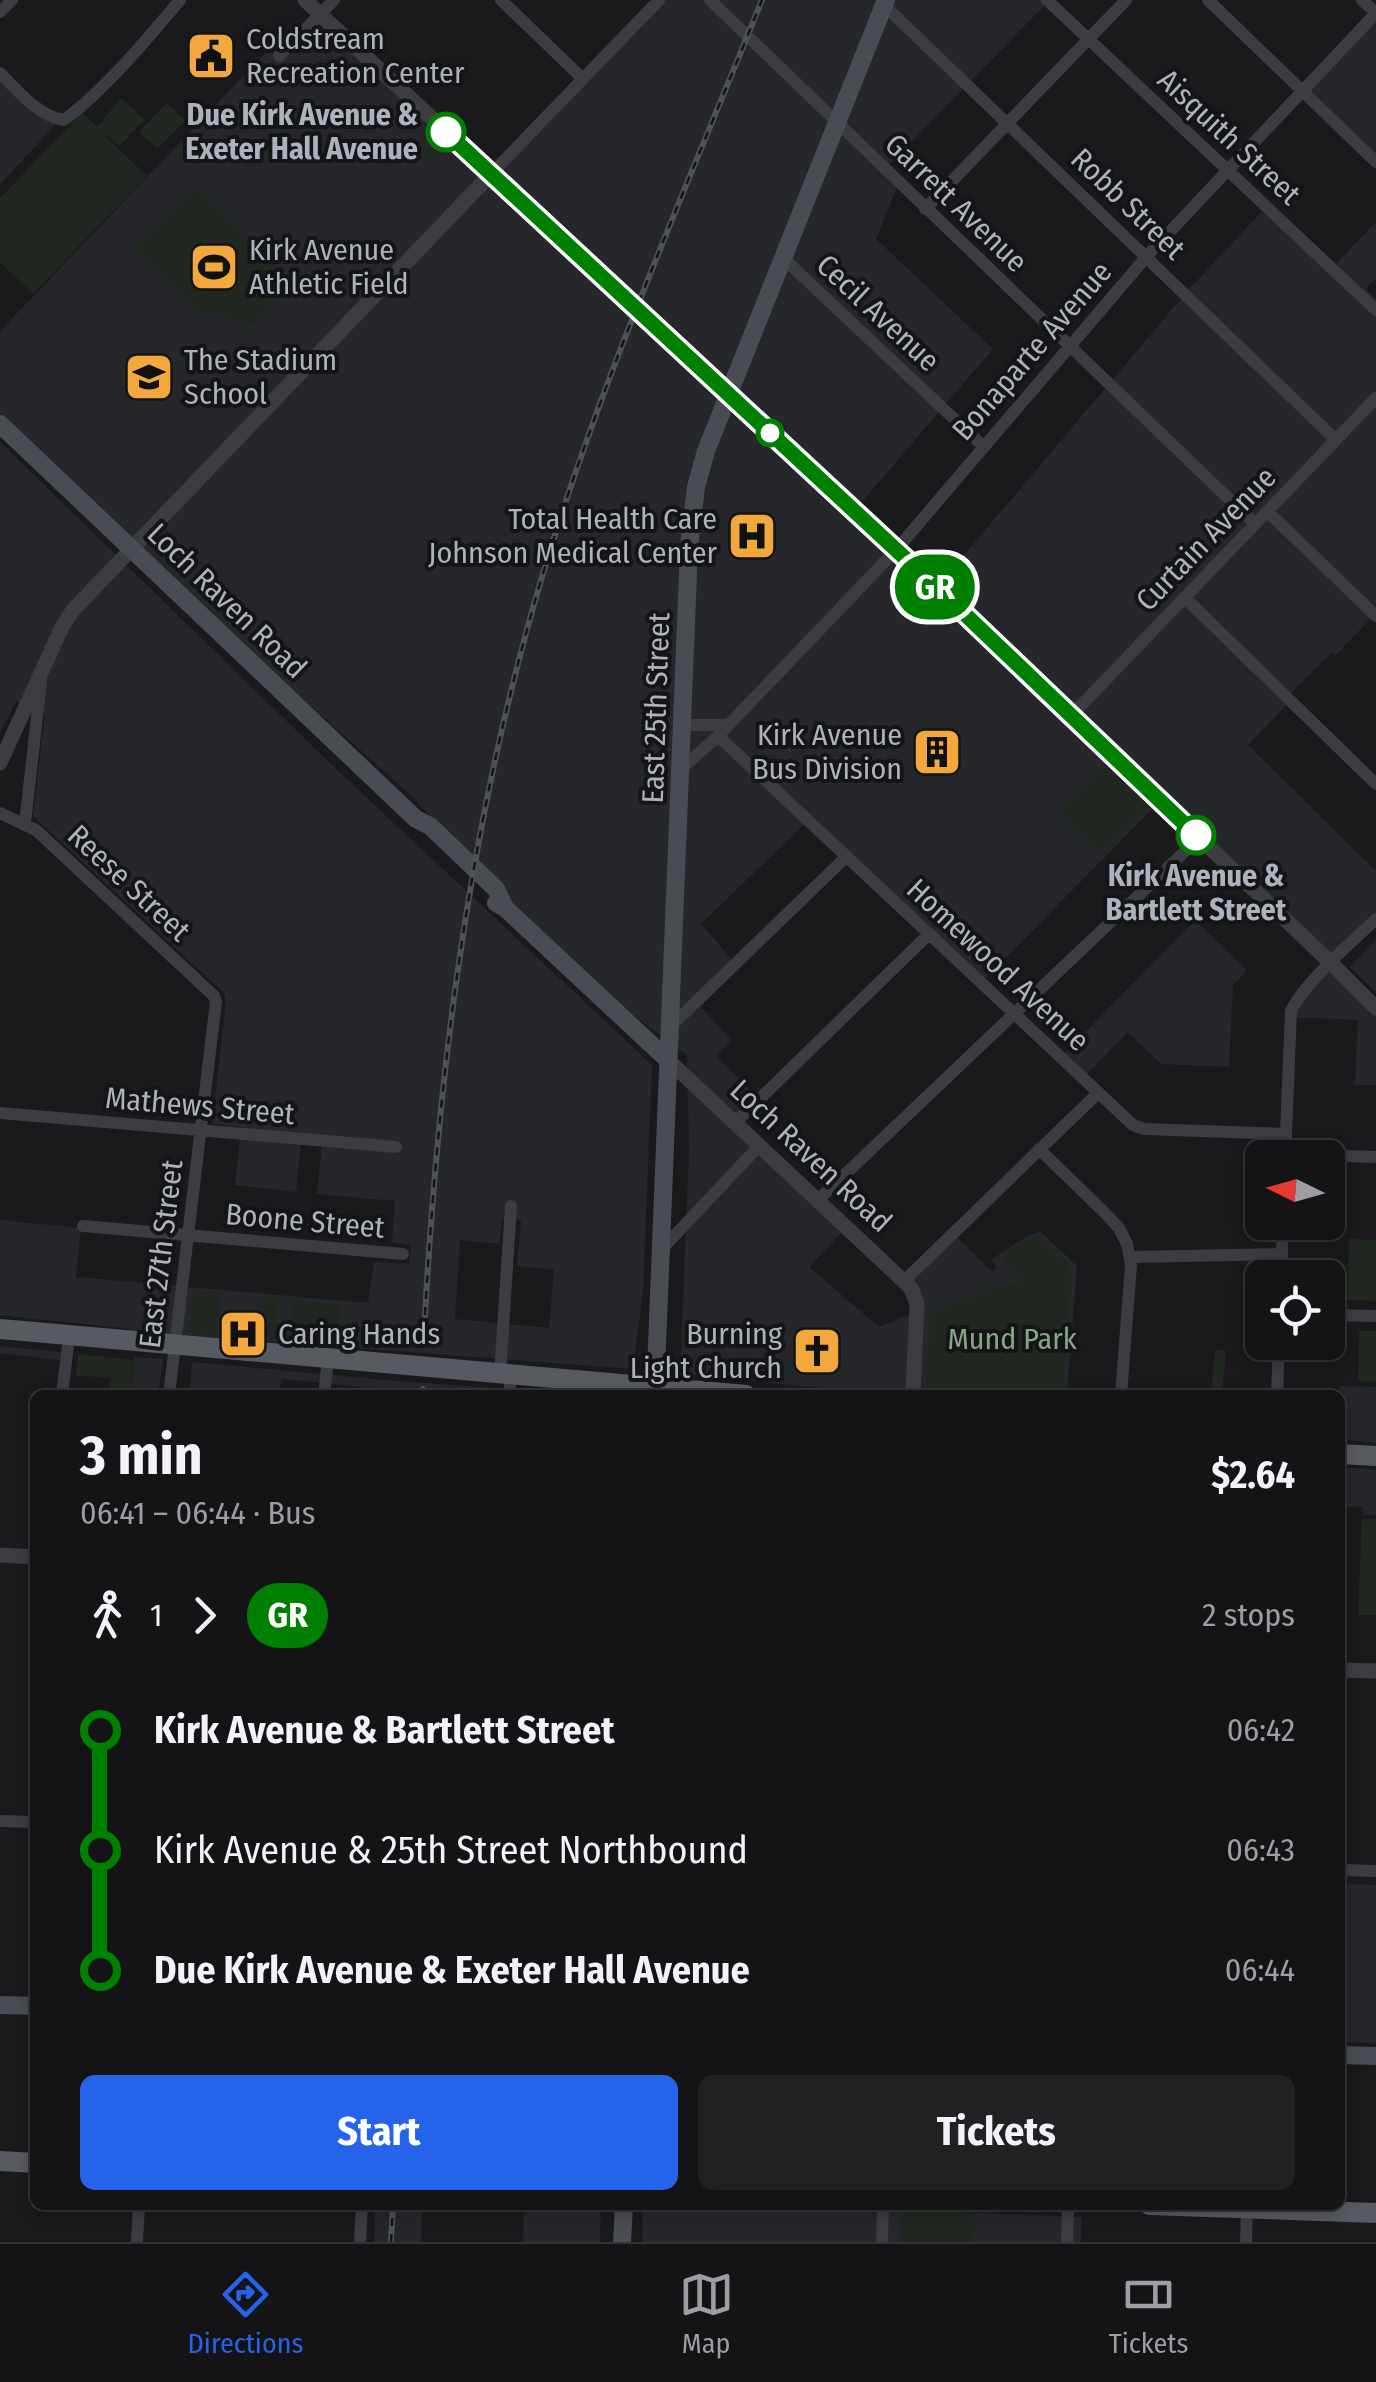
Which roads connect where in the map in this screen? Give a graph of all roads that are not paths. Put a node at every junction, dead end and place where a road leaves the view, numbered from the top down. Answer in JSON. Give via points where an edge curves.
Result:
{"nodes":[{"id":1,"x":12,"y":0,"type":"edge"},
{"id":2,"x":180,"y":0,"type":"edge"},
{"id":3,"x":305,"y":0,"type":"edge"},
{"id":4,"x":334,"y":0,"type":"edge"},
{"id":5,"x":502,"y":0,"type":"edge"},
{"id":6,"x":658,"y":0,"type":"edge"},
{"id":7,"x":710,"y":0,"type":"edge"},
{"id":8,"x":1047,"y":0,"type":"edge"},
{"id":9,"x":1126,"y":0,"type":"edge"},
{"id":10,"x":1208,"y":0,"type":"edge"},
{"id":11,"x":1362,"y":0,"type":"edge"},
{"id":12,"x":885,"y":3,"type":"edge"},
{"id":13,"x":0,"y":12,"type":"edge"},
{"id":14,"x":1376,"y":13,"type":"edge"},
{"id":15,"x":320,"y":14,"type":"junction"},
{"id":16,"x":1088,"y":39,"type":"junction"},
{"id":17,"x":279,"y":56,"type":"dead end"},
{"id":18,"x":0,"y":74,"type":"edge"},
{"id":19,"x":582,"y":78,"type":"junction"},
{"id":20,"x":1303,"y":91,"type":"junction"},
{"id":21,"x":837,"y":123,"type":"junction"},
{"id":22,"x":1008,"y":123,"type":"junction"},
{"id":23,"x":1376,"y":162,"type":"edge"},
{"id":24,"x":1227,"y":170,"type":"junction"},
{"id":25,"x":491,"y":174,"type":"junction"},
{"id":26,"x":925,"y":208,"type":"junction"},
{"id":27,"x":1147,"y":256,"type":"junction"},
{"id":28,"x":783,"y":258,"type":"junction"},
{"id":29,"x":1376,"y":310,"type":"edge"},
{"id":30,"x":1068,"y":346,"type":"junction"},
{"id":31,"x":729,"y":395,"type":"junction"},
{"id":32,"x":1376,"y":398,"type":"edge"},
{"id":33,"x":0,"y":424,"type":"edge"},
{"id":34,"x":1336,"y":440,"type":"junction"},
{"id":35,"x":983,"y":446,"type":"junction"},
{"id":36,"x":1267,"y":511,"type":"junction"},
{"id":37,"x":1255,"y":524,"type":"junction"},
{"id":38,"x":131,"y":548,"type":"junction"},
{"id":39,"x":896,"y":550,"type":"junction"},
{"id":40,"x":1184,"y":598,"type":"junction"},
{"id":41,"x":1376,"y":616,"type":"edge"},
{"id":42,"x":42,"y":673,"type":"junction"},
{"id":43,"x":1072,"y":716,"type":"junction"},
{"id":44,"x":683,"y":725,"type":"junction"},
{"id":45,"x":728,"y":725,"type":"junction"},
{"id":46,"x":718,"y":736,"type":"junction"},
{"id":47,"x":0,"y":762,"type":"edge"},
{"id":48,"x":681,"y":769,"type":"junction"},
{"id":49,"x":1376,"y":784,"type":"edge"},
{"id":50,"x":0,"y":812,"type":"edge"},
{"id":51,"x":25,"y":823,"type":"junction"},
{"id":52,"x":1199,"y":838,"type":"junction"},
{"id":53,"x":846,"y":857,"type":"junction"},
{"id":54,"x":1376,"y":918,"type":"edge"},
{"id":55,"x":929,"y":934,"type":"junction"},
{"id":56,"x":1331,"y":963,"type":"junction"},
{"id":57,"x":216,"y":1000,"type":"joint"},
{"id":58,"x":1376,"y":1008,"type":"edge"},
{"id":59,"x":1013,"y":1014,"type":"junction"},
{"id":60,"x":670,"y":1027,"type":"junction"},
{"id":61,"x":668,"y":1061,"type":"junction"},
{"id":62,"x":1098,"y":1094,"type":"junction"},
{"id":63,"x":0,"y":1112,"type":"edge"},
{"id":64,"x":735,"y":1123,"type":"junction"},
{"id":65,"x":200,"y":1131,"type":"junction"},
{"id":66,"x":1286,"y":1134,"type":"junction"},
{"id":67,"x":1286,"y":1140,"type":"edge"},
{"id":68,"x":760,"y":1146,"type":"junction"},
{"id":69,"x":396,"y":1147,"type":"dead end"},
{"id":70,"x":1039,"y":1149,"type":"junction"},
{"id":71,"x":1345,"y":1157,"type":"edge"},
{"id":72,"x":1376,"y":1157,"type":"edge"},
{"id":73,"x":818,"y":1200,"type":"junction"},
{"id":74,"x":512,"y":1206,"type":"dead end"},
{"id":75,"x":83,"y":1226,"type":"dead end"},
{"id":76,"x":188,"y":1236,"type":"junction"},
{"id":77,"x":1282,"y":1240,"type":"edge"},
{"id":78,"x":661,"y":1250,"type":"junction"},
{"id":79,"x":404,"y":1254,"type":"dead end"},
{"id":80,"x":1282,"y":1254,"type":"junction"},
{"id":81,"x":1130,"y":1257,"type":"junction"},
{"id":82,"x":1282,"y":1260,"type":"edge"},
{"id":83,"x":904,"y":1280,"type":"junction"},
{"id":84,"x":1345,"y":1315,"type":"edge"},
{"id":85,"x":1376,"y":1316,"type":"edge"},
{"id":86,"x":0,"y":1330,"type":"edge"},
{"id":87,"x":69,"y":1337,"type":"junction"},
{"id":88,"x":175,"y":1346,"type":"junction"},
{"id":89,"x":328,"y":1360,"type":"junction"},
{"id":90,"x":1278,"y":1360,"type":"edge"},
{"id":91,"x":506,"y":1381,"type":"edge"},
{"id":92,"x":63,"y":1390,"type":"edge"},
{"id":93,"x":171,"y":1390,"type":"edge"},
{"id":94,"x":325,"y":1390,"type":"edge"},
{"id":95,"x":640,"y":1390,"type":"edge"},
{"id":96,"x":655,"y":1390,"type":"edge"},
{"id":97,"x":913,"y":1390,"type":"edge"},
{"id":98,"x":1121,"y":1390,"type":"edge"},
{"id":99,"x":1277,"y":1390,"type":"edge"},
{"id":100,"x":1345,"y":1454,"type":"edge"},
{"id":101,"x":1376,"y":1456,"type":"edge"},
{"id":102,"x":0,"y":1554,"type":"edge"},
{"id":103,"x":30,"y":1557,"type":"edge"},
{"id":104,"x":1345,"y":1670,"type":"edge"},
{"id":105,"x":1376,"y":1671,"type":"edge"},
{"id":106,"x":0,"y":1821,"type":"edge"},
{"id":107,"x":30,"y":1822,"type":"edge"},
{"id":108,"x":1345,"y":1870,"type":"edge"},
{"id":109,"x":1376,"y":1872,"type":"edge"},
{"id":110,"x":0,"y":2004,"type":"edge"},
{"id":111,"x":30,"y":2006,"type":"edge"},
{"id":112,"x":1345,"y":2055,"type":"edge"},
{"id":113,"x":1376,"y":2056,"type":"edge"},
{"id":114,"x":0,"y":2161,"type":"edge"},
{"id":115,"x":30,"y":2163,"type":"edge"},
{"id":116,"x":139,"y":2210,"type":"edge"},
{"id":117,"x":362,"y":2210,"type":"edge"},
{"id":118,"x":624,"y":2210,"type":"edge"},
{"id":119,"x":883,"y":2210,"type":"edge"},
{"id":120,"x":1068,"y":2210,"type":"edge"},
{"id":121,"x":1247,"y":2210,"type":"edge"},
{"id":122,"x":1312,"y":2210,"type":"edge"},
{"id":123,"x":1376,"y":2213,"type":"edge"},
{"id":124,"x":137,"y":2242,"type":"edge"},
{"id":125,"x":360,"y":2242,"type":"edge"},
{"id":126,"x":622,"y":2242,"type":"edge"},
{"id":127,"x":882,"y":2242,"type":"edge"},
{"id":128,"x":1067,"y":2242,"type":"edge"},
{"id":129,"x":1246,"y":2242,"type":"edge"}],
"edges":[{"from":1,"to":13,"type":"street"},
{"from":2,"to":18,"type":"street","via":[[64,120],[44,113]]},
{"from":3,"to":15,"type":"street"},
{"from":4,"to":15,"type":"street"},
{"from":5,"to":19,"type":"street"},
{"from":6,"to":19,"type":"street"},
{"from":7,"to":21,"type":"street","name":"Garrett Avenue"},
{"from":8,"to":16,"type":"street","name":"Aisquith Street"},
{"from":9,"to":16,"type":"street"},
{"from":10,"to":20,"type":"street"},
{"from":11,"to":14,"type":"street"},
{"from":12,"to":21,"type":"main road","name":"East 25th Street"},
{"from":12,"to":22,"type":"street","name":"Robb Street"},
{"from":14,"to":20,"type":"street","name":"Bonaparte Avenue"},
{"from":15,"to":17,"type":"street"},
{"from":15,"to":25,"type":"street"},
{"from":16,"to":22,"type":"street"},
{"from":16,"to":24,"type":"street","name":"Aisquith Street"},
{"from":19,"to":25,"type":"street"},
{"from":20,"to":23,"type":"street"},
{"from":20,"to":24,"type":"street","name":"Bonaparte Avenue"},
{"from":21,"to":26,"type":"street","name":"Garrett Avenue"},
{"from":21,"to":28,"type":"main road","name":"East 25th Street"},
{"from":22,"to":26,"type":"street"},
{"from":22,"to":27,"type":"street","name":"Robb Street"},
{"from":24,"to":27,"type":"street","name":"Bonaparte Avenue"},
{"from":24,"to":29,"type":"street","name":"Aisquith Street"},
{"from":25,"to":31,"type":"street"},
{"from":25,"to":38,"type":"street"},
{"from":26,"to":30,"type":"street","name":"Garrett Avenue"},
{"from":27,"to":30,"type":"street","name":"Bonaparte Avenue"},
{"from":27,"to":34,"type":"street","name":"Robb Street"},
{"from":28,"to":31,"type":"main road","name":"East 25th Street"},
{"from":28,"to":35,"type":"street","name":"Cecil Avenue"},
{"from":30,"to":35,"type":"street","name":"Bonaparte Avenue"},
{"from":30,"to":37,"type":"street","name":"Garrett Avenue"},
{"from":31,"to":39,"type":"street"},
{"from":31,"to":44,"type":"main road","name":"East 25th Street","via":[[693,502]]},
{"from":32,"to":34,"type":"street","name":"Curtain Avenue"},
{"from":33,"to":38,"type":"main road","name":"Loch Raven Road"},
{"from":34,"to":36,"type":"street","name":"Curtain Avenue"},
{"from":35,"to":39,"type":"street","name":"Bonaparte Avenue"},
{"from":36,"to":37,"type":"street","name":"Curtain Avenue"},
{"from":36,"to":41,"type":"street"},
{"from":37,"to":40,"type":"street","name":"Curtain Avenue"},
{"from":38,"to":42,"type":"street","via":[[73,610]]},
{"from":38,"to":61,"type":"main road","name":"Loch Raven Road","via":[[496,889],[505,908]]},
{"from":39,"to":43,"type":"street"},
{"from":39,"to":45,"type":"street","name":"Bonaparte Avenue"},
{"from":40,"to":43,"type":"street","name":"Curtain Avenue"},
{"from":40,"to":49,"type":"street"},
{"from":42,"to":47,"type":"street"},
{"from":42,"to":51,"type":"street"},
{"from":43,"to":52,"type":"street"},
{"from":44,"to":45,"type":"street"},
{"from":44,"to":48,"type":"main road","name":"East 25th Street"},
{"from":45,"to":46,"type":"street","name":"Bonaparte Avenue"},
{"from":46,"to":48,"type":"street","name":"Bonaparte Avenue"},
{"from":46,"to":53,"type":"street","name":"Homewood Avenue"},
{"from":48,"to":60,"type":"main road","name":"East 25th Street"},
{"from":50,"to":51,"type":"street","name":"Reese Street"},
{"from":51,"to":57,"type":"street","name":"Reese Street"},
{"from":52,"to":56,"type":"street"},
{"from":52,"to":59,"type":"street"},
{"from":53,"to":55,"type":"street","name":"Homewood Avenue"},
{"from":53,"to":60,"type":"street"},
{"from":54,"to":56,"type":"street"},
{"from":55,"to":59,"type":"street","name":"Homewood Avenue"},
{"from":55,"to":64,"type":"street"},
{"from":56,"to":58,"type":"street"},
{"from":56,"to":66,"type":"street","via":[[1291,1011]]},
{"from":57,"to":65,"type":"street","name":"East 27th Street"},
{"from":59,"to":62,"type":"street","name":"Homewood Avenue"},
{"from":59,"to":73,"type":"street"},
{"from":60,"to":61,"type":"main road","name":"East 25th Street"},
{"from":61,"to":64,"type":"street","name":"Loch Raven Road"},
{"from":61,"to":78,"type":"main road","name":"East 25th Street"},
{"from":62,"to":66,"type":"street","name":"Homewood Avenue","via":[[1144,1129]]},
{"from":62,"to":70,"type":"street"},
{"from":63,"to":65,"type":"street","name":"Mathews Street"},
{"from":64,"to":68,"type":"street","name":"Loch Raven Road"},
{"from":65,"to":69,"type":"street","name":"Mathews Street"},
{"from":65,"to":76,"type":"street","name":"East 27th Street"},
{"from":66,"to":67,"type":"street"},
{"from":68,"to":73,"type":"street","name":"Loch Raven Road"},
{"from":68,"to":78,"type":"street"},
{"from":70,"to":81,"type":"street","via":[[1119,1228]]},
{"from":70,"to":83,"type":"street"},
{"from":71,"to":72,"type":"street"},
{"from":73,"to":83,"type":"street","name":"Loch Raven Road"},
{"from":74,"to":91,"type":"street"},
{"from":75,"to":76,"type":"street","name":"Boone Street"},
{"from":76,"to":79,"type":"street","name":"Boone Street"},
{"from":76,"to":88,"type":"street","name":"East 27th Street"},
{"from":77,"to":80,"type":"street"},
{"from":78,"to":96,"type":"main road","name":"East 25th Street"},
{"from":80,"to":81,"type":"street"},
{"from":80,"to":82,"type":"street"},
{"from":81,"to":98,"type":"street"},
{"from":83,"to":97,"type":"street","via":[[918,1304]]},
{"from":84,"to":85,"type":"street"},
{"from":86,"to":87,"type":"main road"},
{"from":87,"to":88,"type":"main road"},
{"from":87,"to":92,"type":"street"},
{"from":88,"to":89,"type":"main road"},
{"from":88,"to":93,"type":"street","name":"East 27th Street"},
{"from":89,"to":91,"type":"main road"},
{"from":89,"to":94,"type":"street"},
{"from":90,"to":99,"type":"street"},
{"from":91,"to":95,"type":"main road"},
{"from":100,"to":101,"type":"main road"},
{"from":102,"to":103,"type":"street"},
{"from":104,"to":105,"type":"street"},
{"from":106,"to":107,"type":"street"},
{"from":108,"to":109,"type":"street"},
{"from":110,"to":111,"type":"main road"},
{"from":112,"to":113,"type":"main road"},
{"from":114,"to":115,"type":"main road"},
{"from":116,"to":124,"type":"street"},
{"from":117,"to":125,"type":"street"},
{"from":118,"to":126,"type":"main road"},
{"from":119,"to":127,"type":"street"},
{"from":120,"to":128,"type":"street"},
{"from":121,"to":129,"type":"street"},
{"from":122,"to":123,"type":"main road"}]}
